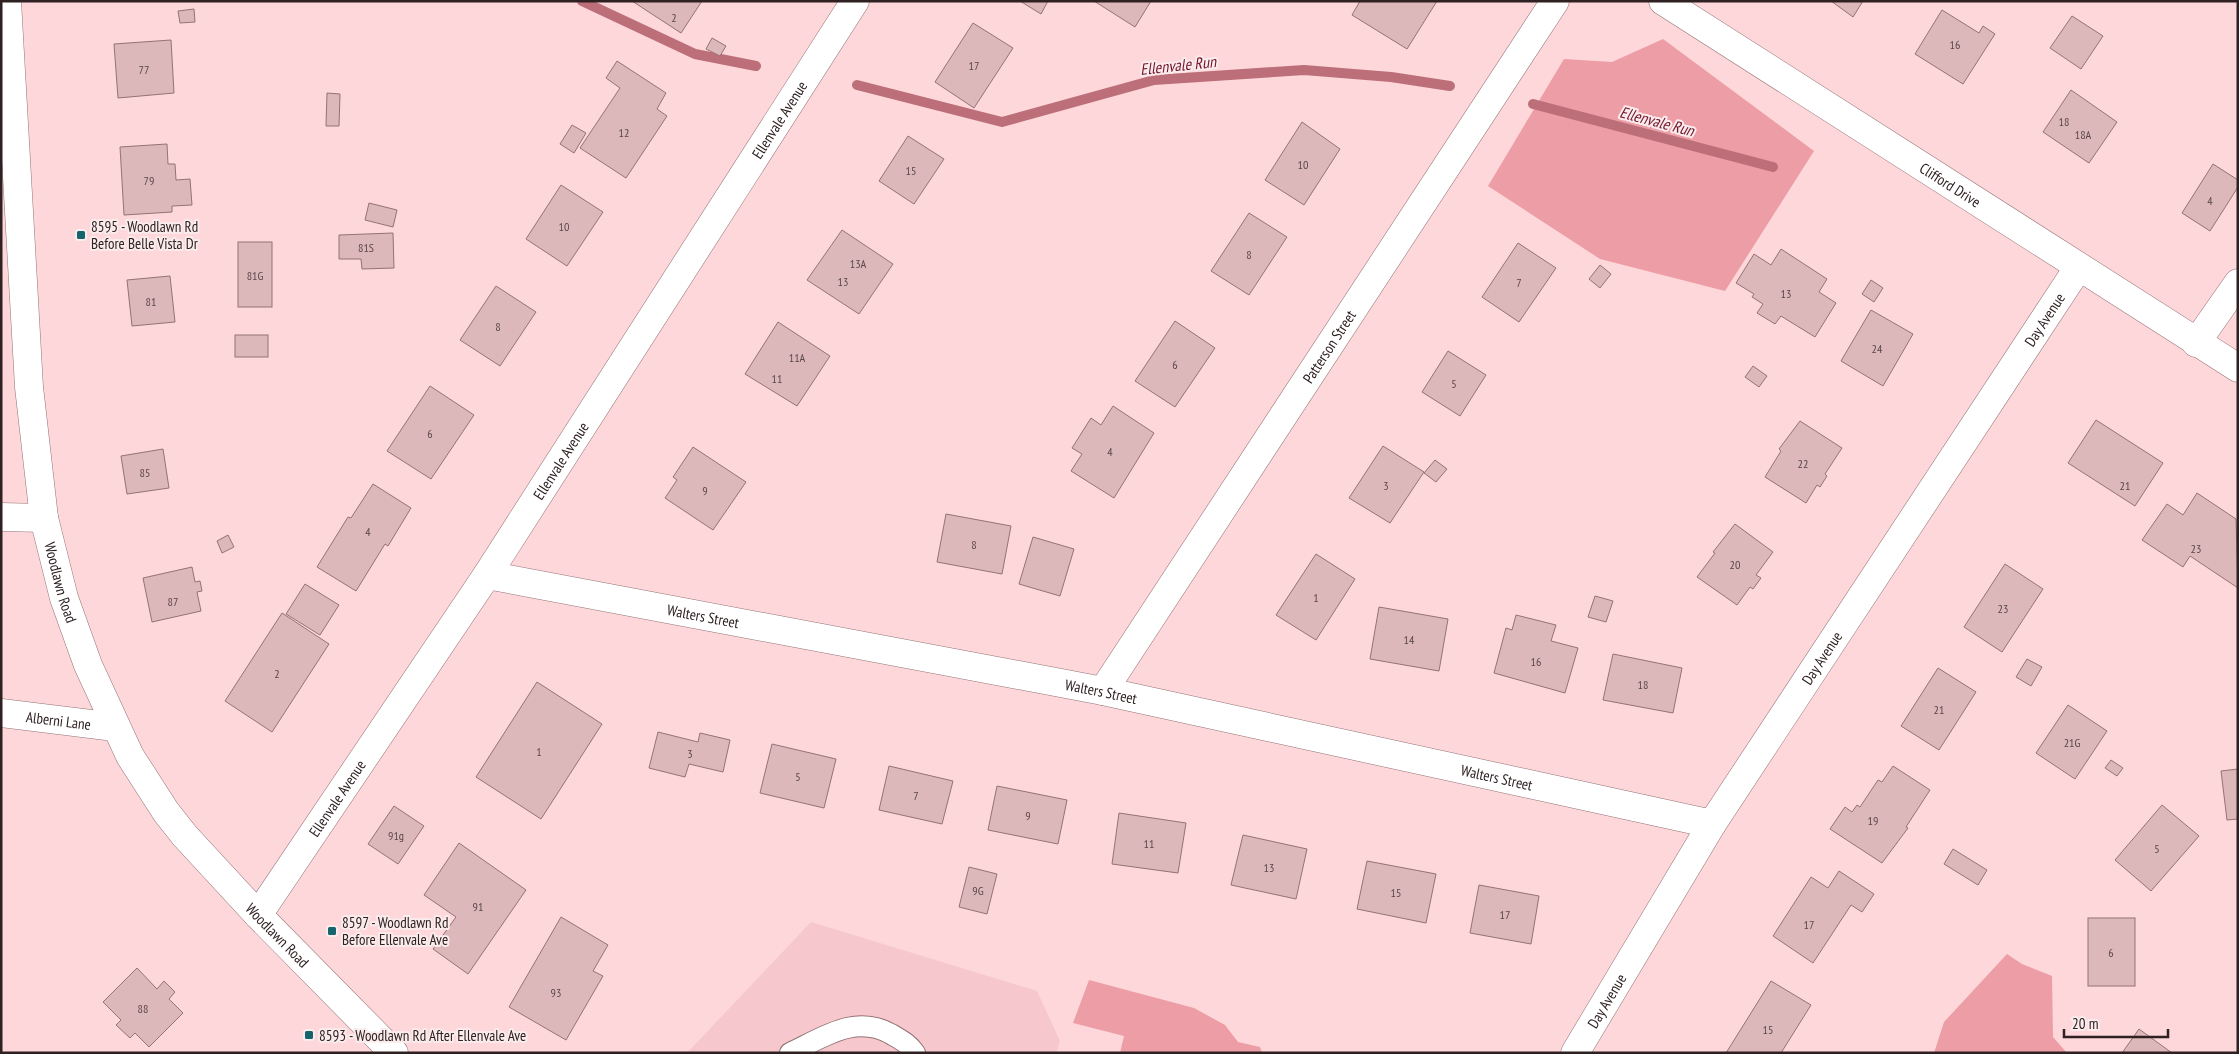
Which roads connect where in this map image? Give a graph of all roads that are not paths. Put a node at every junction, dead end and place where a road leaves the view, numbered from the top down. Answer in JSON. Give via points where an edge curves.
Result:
{"nodes":[{"id":1,"x":7,"y":1,"type":"edge"},
{"id":2,"x":856,"y":1,"type":"edge"},
{"id":3,"x":1555,"y":1,"type":"edge"},
{"id":4,"x":1663,"y":1,"type":"edge"},
{"id":5,"x":7,"y":113,"type":"edge"},
{"id":6,"x":2078,"y":268,"type":"junction"},
{"id":7,"x":2238,"y":283,"type":"edge"},
{"id":8,"x":2196,"y":343,"type":"junction"},
{"id":9,"x":2238,"y":368,"type":"edge"},
{"id":10,"x":1,"y":517,"type":"edge"},
{"id":11,"x":44,"y":518,"type":"junction"},
{"id":12,"x":487,"y":575,"type":"junction"},
{"id":13,"x":1103,"y":691,"type":"junction"},
{"id":14,"x":1,"y":713,"type":"edge"},
{"id":15,"x":115,"y":727,"type":"junction"},
{"id":16,"x":1712,"y":824,"type":"junction"},
{"id":17,"x":258,"y":915,"type":"junction"},
{"id":18,"x":394,"y":1053,"type":"edge"},
{"id":19,"x":790,"y":1053,"type":"edge"},
{"id":20,"x":915,"y":1053,"type":"edge"},
{"id":21,"x":1575,"y":1053,"type":"edge"}],
"edges":[{"from":1,"to":5,"type":"street","name":"Woodlawn Road"},
{"from":2,"to":12,"type":"street","name":"Ellenvale Avenue"},
{"from":3,"to":13,"type":"street","name":"Patterson Street"},
{"from":4,"to":6,"type":"street","name":"Clifford Drive"},
{"from":5,"to":11,"type":"street","name":"Woodlawn Road","via":[[29,387]]},
{"from":6,"to":8,"type":"street","name":"Clifford Drive"},
{"from":6,"to":16,"type":"street","name":"Day Avenue"},
{"from":7,"to":8,"type":"street"},
{"from":8,"to":9,"type":"street","name":"Clifford Drive"},
{"from":10,"to":11,"type":"street"},
{"from":11,"to":15,"type":"street","name":"Woodlawn Road","via":[[64,598]]},
{"from":12,"to":13,"type":"street","name":"Walters Street"},
{"from":12,"to":17,"type":"street","name":"Ellenvale Avenue"},
{"from":13,"to":16,"type":"street","name":"Walters Street"},
{"from":14,"to":15,"type":"street","name":"Alberni Lane"},
{"from":15,"to":17,"type":"street","name":"Woodlawn Road","via":[[166,812]]},
{"from":16,"to":21,"type":"street","name":"Day Avenue"},
{"from":17,"to":18,"type":"street","name":"Woodlawn Road"},
{"from":19,"to":20,"type":"lane","via":[[844,1028],[876,1026],[908,1044]]}]}
